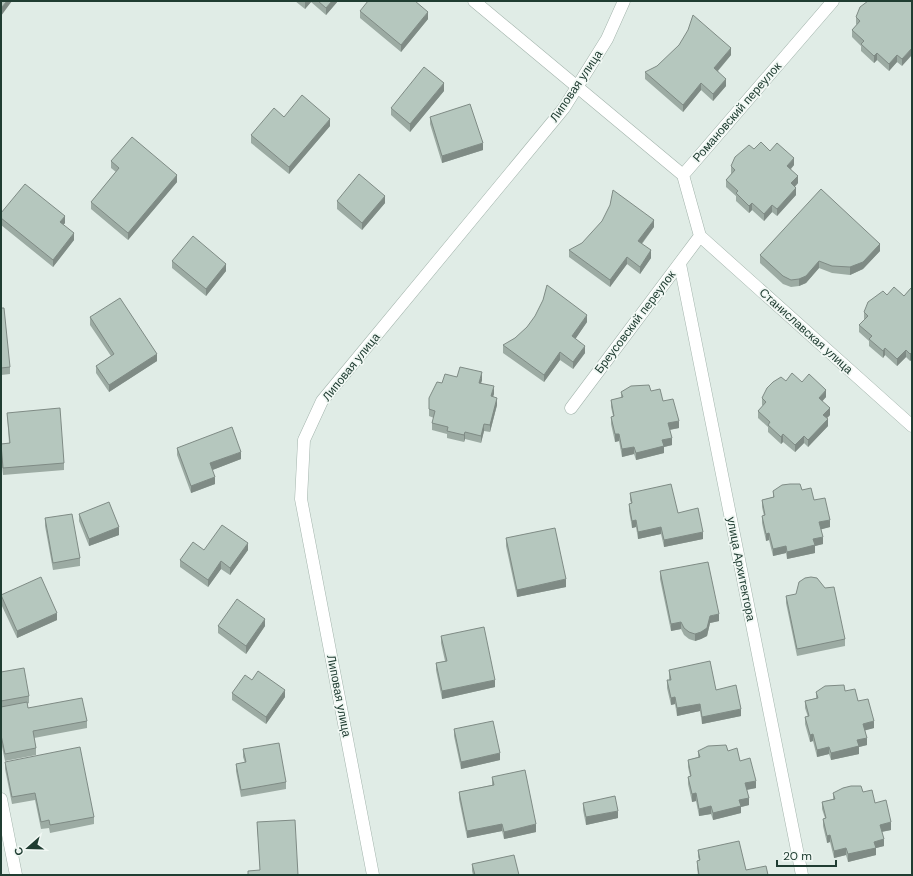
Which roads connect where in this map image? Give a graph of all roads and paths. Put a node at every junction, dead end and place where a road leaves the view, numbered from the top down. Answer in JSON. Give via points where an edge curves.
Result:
{"nodes":[{"id":1,"x":474,"y":1,"type":"edge"},
{"id":2,"x":624,"y":1,"type":"edge"},
{"id":3,"x":833,"y":1,"type":"edge"},
{"id":4,"x":578,"y":88,"type":"junction"},
{"id":5,"x":683,"y":175,"type":"junction"},
{"id":6,"x":700,"y":236,"type":"junction"},
{"id":7,"x":680,"y":264,"type":"junction"},
{"id":8,"x":570,"y":408,"type":"dead end"},
{"id":9,"x":912,"y":426,"type":"edge"},
{"id":10,"x":1,"y":799,"type":"edge"},
{"id":11,"x":16,"y":875,"type":"edge"},
{"id":12,"x":373,"y":875,"type":"edge"},
{"id":13,"x":802,"y":875,"type":"edge"}],
"edges":[{"from":1,"to":4,"type":"street"},
{"from":2,"to":4,"type":"street","name":"Липовая улица","via":[[607,39]]},
{"from":3,"to":5,"type":"street","name":"Романовский переулок"},
{"from":4,"to":5,"type":"street"},
{"from":4,"to":12,"type":"street","name":"Липовая улица","via":[[322,401],[304,440],[301,499]]},
{"from":5,"to":6,"type":"street"},
{"from":6,"to":7,"type":"street","name":"Бреусовский переулок"},
{"from":6,"to":9,"type":"street","name":"Станиславская улица"},
{"from":7,"to":8,"type":"street","name":"Бреусовский переулок"},
{"from":7,"to":13,"type":"street","name":"улица Архитектора"},
{"from":10,"to":11,"type":"street"}]}
